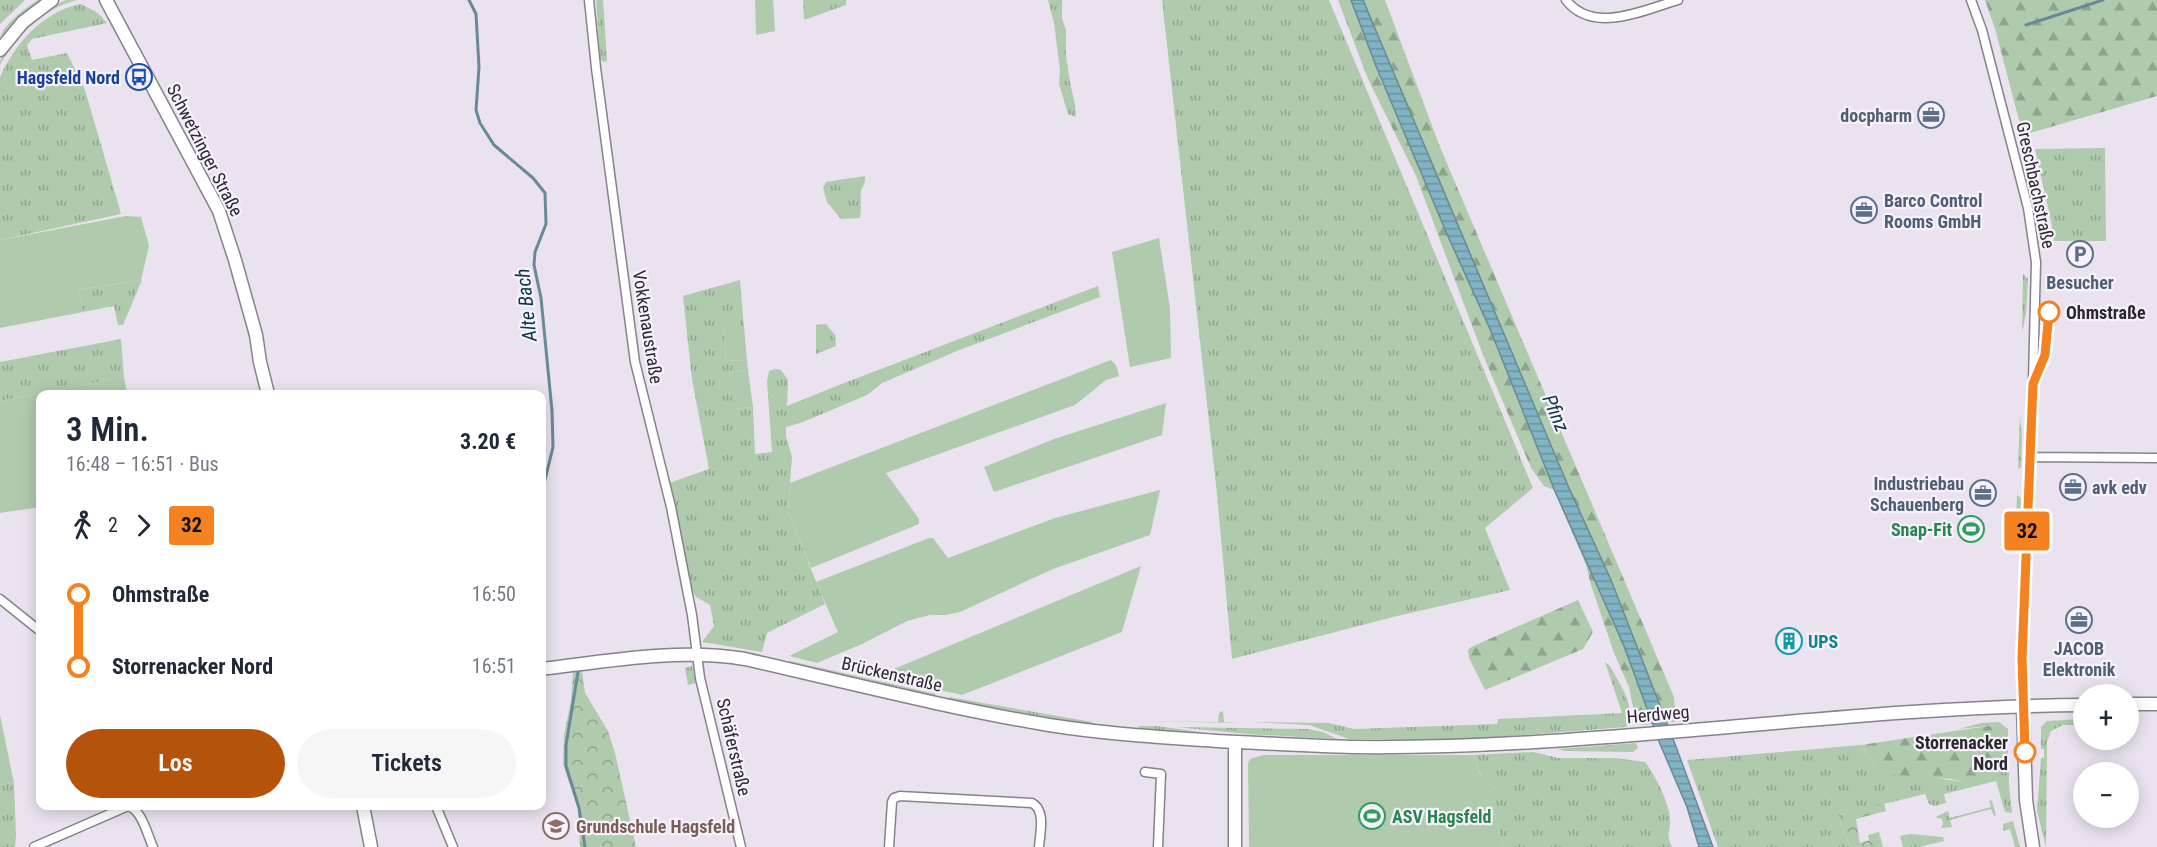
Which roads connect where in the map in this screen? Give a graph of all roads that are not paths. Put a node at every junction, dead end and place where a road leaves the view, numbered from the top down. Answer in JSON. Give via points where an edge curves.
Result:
{"nodes":[{"id":1,"x":52,"y":0,"type":"edge"},
{"id":2,"x":106,"y":0,"type":"edge"},
{"id":3,"x":590,"y":0,"type":"edge"},
{"id":4,"x":1566,"y":0,"type":"edge"},
{"id":5,"x":1678,"y":0,"type":"edge"},
{"id":6,"x":1971,"y":0,"type":"edge"},
{"id":7,"x":0,"y":50,"type":"edge"},
{"id":8,"x":267,"y":390,"type":"edge"},
{"id":9,"x":2031,"y":457,"type":"junction"},
{"id":10,"x":2157,"y":458,"type":"edge"},
{"id":11,"x":0,"y":598,"type":"edge"},
{"id":12,"x":36,"y":628,"type":"edge"},
{"id":13,"x":698,"y":654,"type":"junction"},
{"id":14,"x":546,"y":669,"type":"edge"},
{"id":15,"x":2139,"y":704,"type":"edge"},
{"id":16,"x":2157,"y":704,"type":"edge"},
{"id":17,"x":2073,"y":705,"type":"edge"},
{"id":18,"x":2023,"y":706,"type":"junction"},
{"id":19,"x":1235,"y":742,"type":"junction"},
{"id":20,"x":1145,"y":772,"type":"dead end"},
{"id":21,"x":117,"y":810,"type":"edge"},
{"id":22,"x":135,"y":810,"type":"edge"},
{"id":23,"x":364,"y":810,"type":"edge"},
{"id":24,"x":438,"y":810,"type":"edge"},
{"id":25,"x":34,"y":847,"type":"edge"},
{"id":26,"x":153,"y":847,"type":"edge"},
{"id":27,"x":371,"y":847,"type":"edge"},
{"id":28,"x":453,"y":847,"type":"edge"},
{"id":29,"x":741,"y":847,"type":"edge"},
{"id":30,"x":889,"y":847,"type":"edge"},
{"id":31,"x":1039,"y":847,"type":"edge"},
{"id":32,"x":1158,"y":847,"type":"edge"},
{"id":33,"x":1235,"y":847,"type":"edge"},
{"id":34,"x":2033,"y":847,"type":"edge"}],
"edges":[{"from":1,"to":7,"type":"main road","via":[[23,22]]},
{"from":2,"to":8,"type":"main road","name":"Schwetzinger Straße","via":[[219,211],[256,335]]},
{"from":3,"to":13,"type":"street","name":"Vokkenaustraße","via":[[635,362],[671,507]]},
{"from":4,"to":5,"type":"street","via":[[1586,16],[1600,19]]},
{"from":6,"to":9,"type":"street","name":"Greschbachstraße","via":[[2028,208],[2033,240],[2036,274]]},
{"from":9,"to":10,"type":"street"},
{"from":9,"to":18,"type":"street","name":"Greschbachstraße"},
{"from":11,"to":12,"type":"street"},
{"from":13,"to":14,"type":"main road","name":"Brückenstraße"},
{"from":13,"to":19,"type":"main road","name":"Brückenstraße","via":[[745,659],[1050,725],[1133,736]]},
{"from":13,"to":29,"type":"street","name":"Schäferstraße","via":[[700,678]]},
{"from":15,"to":16,"type":"main road"},
{"from":17,"to":18,"type":"main road","name":"Herdweg"},
{"from":18,"to":19,"type":"main road","name":"Herdweg","via":[[1448,746]]},
{"from":18,"to":34,"type":"main road","via":[[2026,800]]},
{"from":19,"to":33,"type":"main road"},
{"from":20,"to":32,"type":"street","via":[[1161,774]]},
{"from":21,"to":25,"type":"street"},
{"from":22,"to":26,"type":"street"},
{"from":23,"to":27,"type":"main road"},
{"from":24,"to":28,"type":"street"},
{"from":30,"to":31,"type":"street","via":[[892,802],[900,796],[1032,803],[1041,812]]}]}
